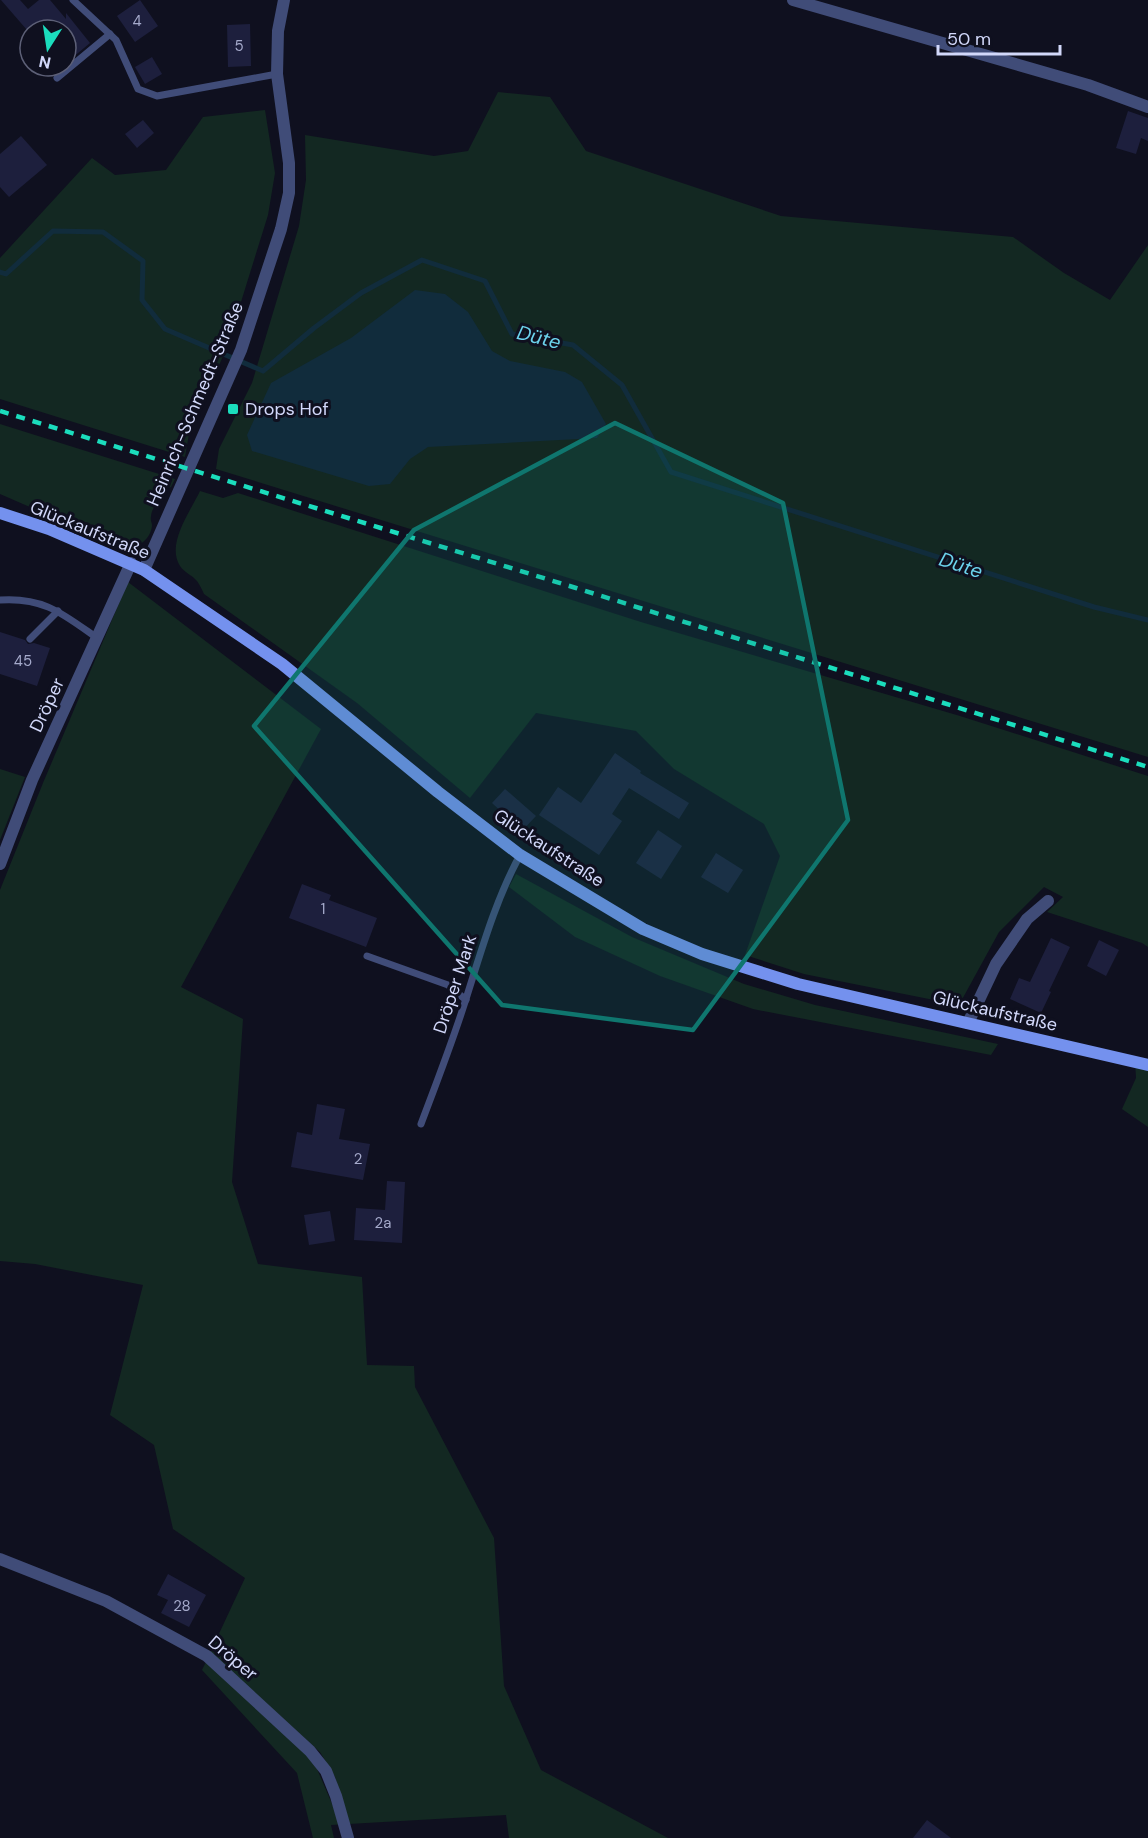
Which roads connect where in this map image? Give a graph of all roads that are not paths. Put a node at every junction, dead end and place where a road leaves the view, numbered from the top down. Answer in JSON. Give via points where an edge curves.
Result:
{"nodes":[{"id":1,"x":73,"y":0,"type":"edge"},
{"id":2,"x":284,"y":0,"type":"edge"},
{"id":3,"x":793,"y":0,"type":"edge"},
{"id":4,"x":110,"y":34,"type":"junction"},
{"id":5,"x":78,"y":61,"type":"edge"},
{"id":6,"x":277,"y":74,"type":"junction"},
{"id":7,"x":1148,"y":107,"type":"edge"},
{"id":8,"x":0,"y":513,"type":"edge"},
{"id":9,"x":131,"y":563,"type":"junction"},
{"id":10,"x":144,"y":570,"type":"junction"},
{"id":11,"x":0,"y":600,"type":"edge"},
{"id":12,"x":58,"y":611,"type":"junction"},
{"id":13,"x":97,"y":638,"type":"junction"},
{"id":14,"x":30,"y":639,"type":"dead end"},
{"id":15,"x":520,"y":855,"type":"junction"},
{"id":16,"x":0,"y":864,"type":"edge"},
{"id":17,"x":1048,"y":901,"type":"dead end"},
{"id":18,"x":367,"y":957,"type":"dead end"},
{"id":19,"x":466,"y":1000,"type":"junction"},
{"id":20,"x":968,"y":1023,"type":"junction"},
{"id":21,"x":1148,"y":1065,"type":"edge"},
{"id":22,"x":421,"y":1124,"type":"dead end"},
{"id":23,"x":0,"y":1559,"type":"edge"},
{"id":24,"x":348,"y":1838,"type":"edge"}],
"edges":[{"from":1,"to":4,"type":"lane"},
{"from":2,"to":6,"type":"street","name":"Heinrich-Schmedt-Straße"},
{"from":3,"to":7,"type":"street","via":[[1089,85]]},
{"from":4,"to":5,"type":"lane"},
{"from":4,"to":6,"type":"lane","via":[[138,89],[158,96]]},
{"from":6,"to":10,"type":"street","name":"Heinrich-Schmedt-Straße","via":[[290,163],[289,194],[281,229],[231,375]]},
{"from":8,"to":9,"type":"main road","name":"Glückaufstraße"},
{"from":9,"to":10,"type":"main road","name":"Glückaufstraße"},
{"from":9,"to":13,"type":"street","name":"Dröper"},
{"from":10,"to":15,"type":"main road","name":"Glückaufstraße","via":[[282,664]]},
{"from":11,"to":12,"type":"lane","via":[[32,601]]},
{"from":12,"to":13,"type":"lane"},
{"from":12,"to":14,"type":"lane"},
{"from":13,"to":16,"type":"street","name":"Dröper","via":[[32,780]]},
{"from":15,"to":19,"type":"lane","name":"Dröper Mark","via":[[504,886]]},
{"from":15,"to":20,"type":"main road","name":"Glückaufstraße","via":[[643,929],[702,954],[798,984]]},
{"from":17,"to":20,"type":"street","via":[[1027,919],[996,964]]},
{"from":18,"to":19,"type":"lane","via":[[448,985]]},
{"from":19,"to":22,"type":"lane","name":"Dröper Mark"},
{"from":20,"to":21,"type":"main road","name":"Glückaufstraße"},
{"from":23,"to":24,"type":"street","name":"Dröper","via":[[106,1601],[207,1656],[310,1751],[326,1771]]}]}
